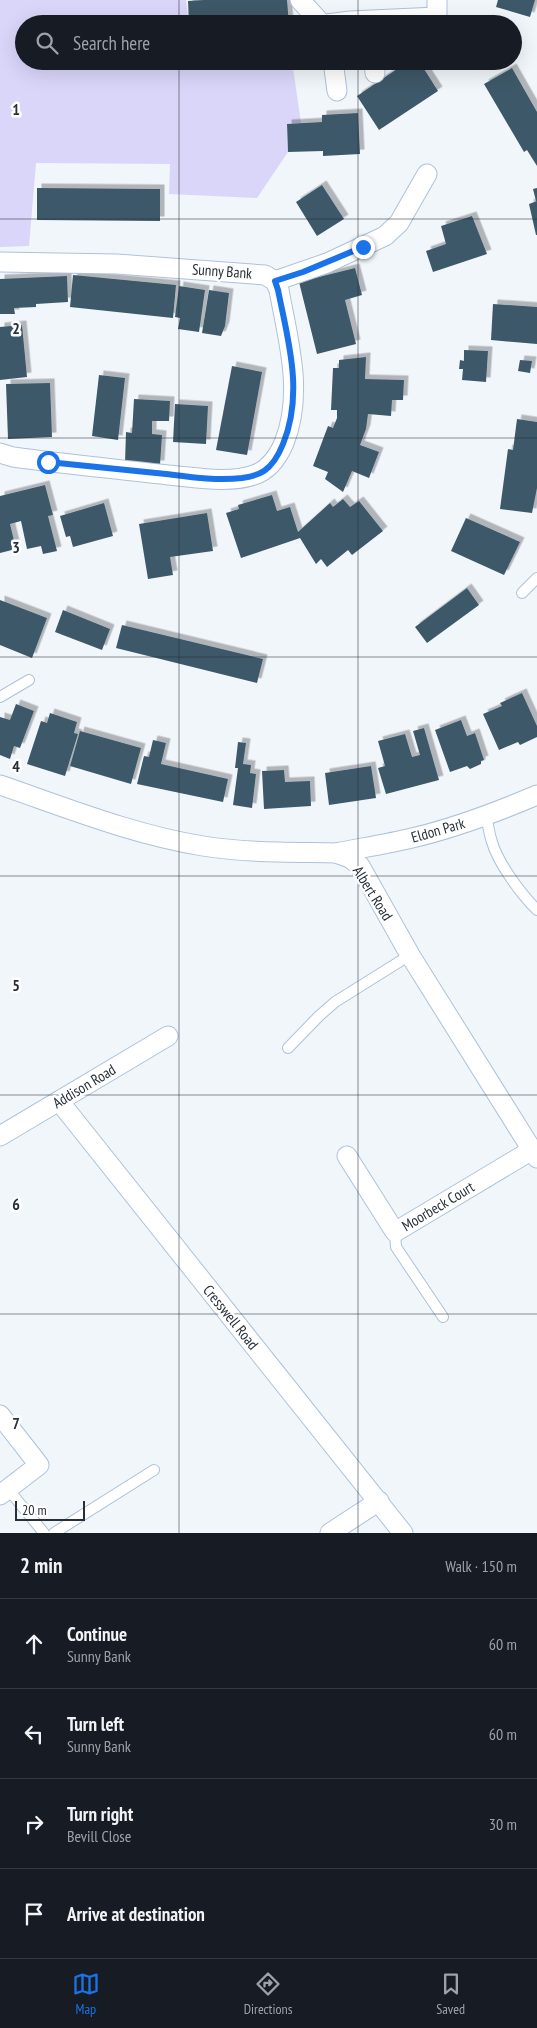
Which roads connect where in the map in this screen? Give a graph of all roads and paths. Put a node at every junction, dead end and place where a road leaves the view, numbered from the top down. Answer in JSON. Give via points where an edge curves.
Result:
{"nodes":[{"id":1,"x":300,"y":0,"type":"edge"},
{"id":2,"x":314,"y":15,"type":"edge"},
{"id":3,"x":334,"y":70,"type":"edge"},
{"id":4,"x":337,"y":91,"type":"dead end"},
{"id":5,"x":427,"y":174,"type":"dead end"},
{"id":6,"x":0,"y":262,"type":"edge"},
{"id":7,"x":275,"y":281,"type":"junction"},
{"id":8,"x":0,"y":453,"type":"edge"},
{"id":9,"x":537,"y":578,"type":"edge"},
{"id":10,"x":522,"y":593,"type":"dead end"},
{"id":11,"x":28,"y":680,"type":"dead end"},
{"id":12,"x":0,"y":697,"type":"edge"},
{"id":13,"x":0,"y":785,"type":"edge"},
{"id":14,"x":537,"y":795,"type":"edge"},
{"id":15,"x":486,"y":815,"type":"junction"},
{"id":16,"x":336,"y":853,"type":"junction"},
{"id":17,"x":537,"y":910,"type":"edge"},
{"id":18,"x":410,"y":955,"type":"junction"},
{"id":19,"x":168,"y":1036,"type":"dead end"},
{"id":20,"x":288,"y":1048,"type":"dead end"},
{"id":21,"x":59,"y":1101,"type":"junction"},
{"id":22,"x":0,"y":1136,"type":"edge"},
{"id":23,"x":535,"y":1154,"type":"edge"},
{"id":24,"x":347,"y":1156,"type":"dead end"},
{"id":25,"x":395,"y":1232,"type":"junction"},
{"id":26,"x":443,"y":1317,"type":"dead end"},
{"id":27,"x":0,"y":1415,"type":"edge"},
{"id":28,"x":154,"y":1470,"type":"dead end"},
{"id":29,"x":4,"y":1492,"type":"edge"},
{"id":30,"x":379,"y":1501,"type":"junction"},
{"id":31,"x":44,"y":1533,"type":"edge"},
{"id":32,"x":54,"y":1533,"type":"edge"},
{"id":33,"x":330,"y":1533,"type":"edge"},
{"id":34,"x":403,"y":1533,"type":"edge"}],
"edges":[{"from":1,"to":2,"type":"street"},
{"from":3,"to":4,"type":"street"},
{"from":5,"to":7,"type":"street","via":[[399,223],[385,236],[327,263]]},
{"from":6,"to":7,"type":"street","name":"Sunny Bank","via":[[187,269],[265,275]]},
{"from":7,"to":8,"type":"street","via":[[290,345],[294,401],[281,450],[263,472],[242,478],[197,478],[48,462]]},
{"from":9,"to":10,"type":"lane"},
{"from":11,"to":12,"type":"lane"},
{"from":13,"to":16,"type":"street","name":"Albert Road","via":[[137,831],[187,843],[251,851]]},
{"from":14,"to":15,"type":"street","name":"Eldon Park"},
{"from":15,"to":16,"type":"street","name":"Eldon Park","via":[[414,838]]},
{"from":15,"to":17,"type":"lane","via":[[492,843],[506,869]]},
{"from":16,"to":18,"type":"street","name":"Albert Road","via":[[360,866]]},
{"from":18,"to":20,"type":"lane","via":[[335,1002]]},
{"from":18,"to":23,"type":"street","name":"Albert Road"},
{"from":19,"to":21,"type":"street","name":"Addison Road"},
{"from":21,"to":22,"type":"street","name":"Addison Road"},
{"from":21,"to":30,"type":"street","name":"Cresswell Road"},
{"from":23,"to":25,"type":"street","name":"Moorbeck Court"},
{"from":24,"to":25,"type":"street","name":"Moorbeck Court"},
{"from":25,"to":26,"type":"lane","via":[[396,1247]]},
{"from":27,"to":29,"type":"street","via":[[39,1464]]},
{"from":28,"to":32,"type":"lane"},
{"from":29,"to":31,"type":"lane"},
{"from":30,"to":33,"type":"street"},
{"from":30,"to":34,"type":"street","name":"Cresswell Road"}]}
